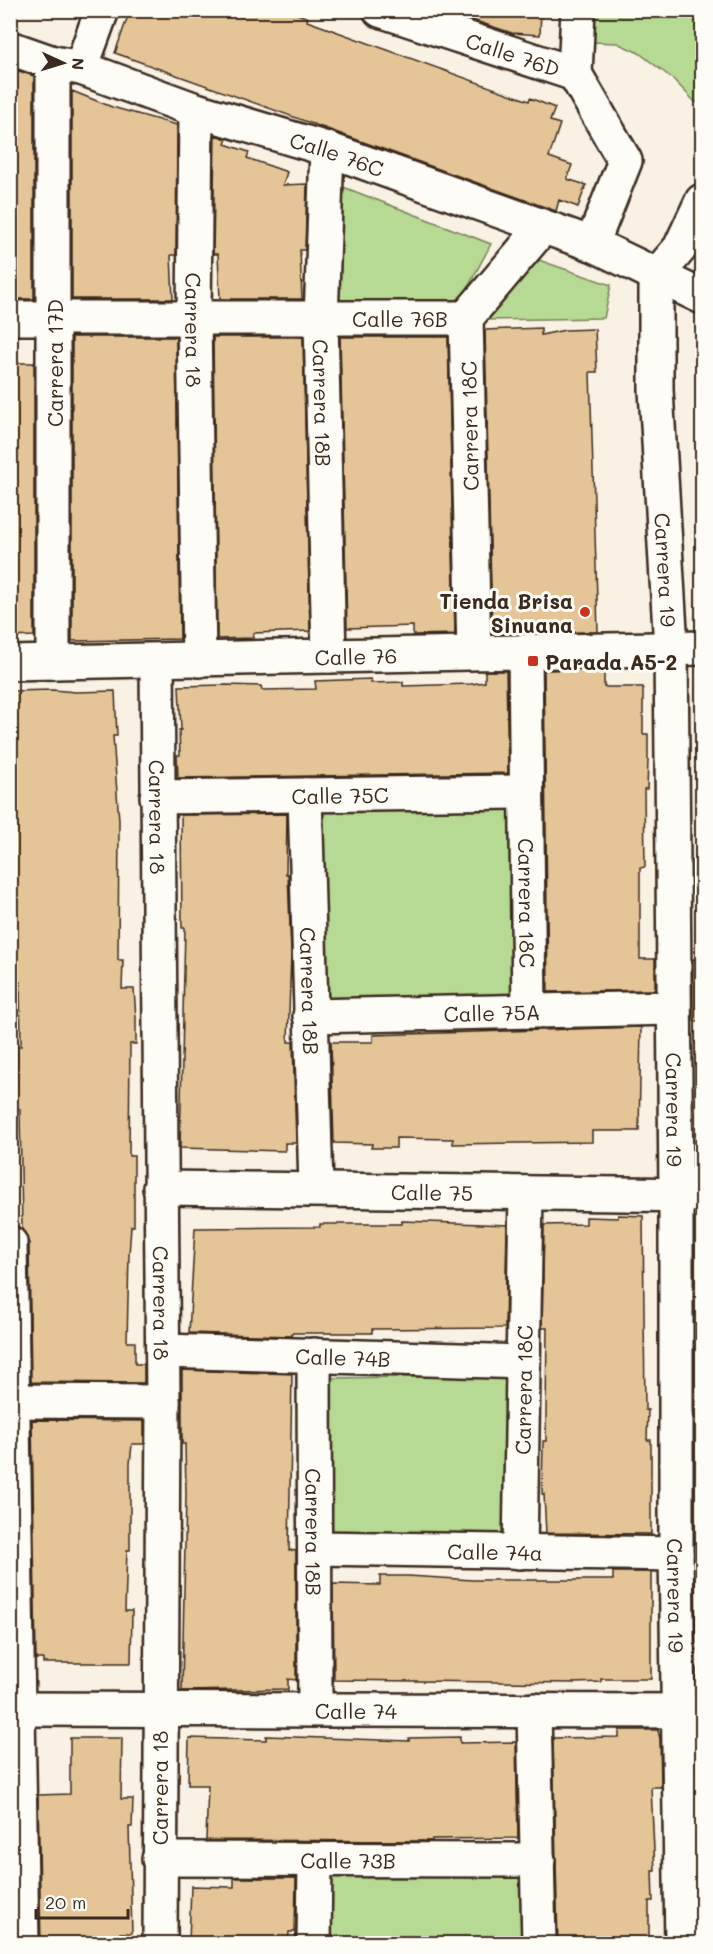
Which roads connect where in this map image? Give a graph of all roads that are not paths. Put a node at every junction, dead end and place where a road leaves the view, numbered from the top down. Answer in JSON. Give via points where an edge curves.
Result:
{"nodes":[{"id":1,"x":102,"y":10,"type":"edge"},
{"id":2,"x":380,"y":10,"type":"edge"},
{"id":3,"x":578,"y":10,"type":"edge"},
{"id":4,"x":433,"y":20,"type":"edge"},
{"id":5,"x":10,"y":48,"type":"edge"},
{"id":6,"x":67,"y":66,"type":"junction"},
{"id":7,"x":575,"y":74,"type":"junction"},
{"id":8,"x":196,"y":110,"type":"junction"},
{"id":9,"x":327,"y":149,"type":"junction"},
{"id":10,"x":702,"y":201,"type":"edge"},
{"id":11,"x":543,"y":227,"type":"junction"},
{"id":12,"x":592,"y":244,"type":"junction"},
{"id":13,"x":656,"y":276,"type":"junction"},
{"id":14,"x":702,"y":297,"type":"edge"},
{"id":15,"x":54,"y":317,"type":"junction"},
{"id":16,"x":10,"y":318,"type":"edge"},
{"id":17,"x":194,"y":318,"type":"junction"},
{"id":18,"x":466,"y":318,"type":"junction"},
{"id":19,"x":321,"y":320,"type":"junction"},
{"id":20,"x":687,"y":648,"type":"edge"},
{"id":21,"x":525,"y":651,"type":"junction"},
{"id":22,"x":474,"y":652,"type":"junction"},
{"id":23,"x":329,"y":656,"type":"junction"},
{"id":24,"x":199,"y":660,"type":"junction"},
{"id":25,"x":157,"y":661,"type":"junction"},
{"id":26,"x":53,"y":662,"type":"junction"},
{"id":27,"x":10,"y":663,"type":"edge"},
{"id":28,"x":525,"y":792,"type":"junction"},
{"id":29,"x":305,"y":795,"type":"junction"},
{"id":30,"x":157,"y":797,"type":"junction"},
{"id":31,"x":673,"y":1008,"type":"junction"},
{"id":32,"x":528,"y":1011,"type":"junction"},
{"id":33,"x":310,"y":1016,"type":"junction"},
{"id":34,"x":160,"y":1188,"type":"junction"},
{"id":35,"x":316,"y":1188,"type":"junction"},
{"id":36,"x":526,"y":1193,"type":"junction"},
{"id":37,"x":689,"y":1195,"type":"edge"},
{"id":38,"x":10,"y":1243,"type":"edge"},
{"id":39,"x":163,"y":1351,"type":"junction"},
{"id":40,"x":314,"y":1355,"type":"junction"},
{"id":41,"x":523,"y":1362,"type":"junction"},
{"id":42,"x":13,"y":1401,"type":"junction"},
{"id":43,"x":163,"y":1402,"type":"junction"},
{"id":44,"x":315,"y":1548,"type":"junction"},
{"id":45,"x":520,"y":1552,"type":"junction"},
{"id":46,"x":676,"y":1554,"type":"junction"},
{"id":47,"x":15,"y":1709,"type":"edge"},
{"id":48,"x":315,"y":1709,"type":"junction"},
{"id":49,"x":534,"y":1710,"type":"junction"},
{"id":50,"x":159,"y":1711,"type":"junction"},
{"id":51,"x":690,"y":1711,"type":"edge"},
{"id":52,"x":15,"y":1857,"type":"edge"},
{"id":53,"x":159,"y":1860,"type":"junction"},
{"id":54,"x":315,"y":1860,"type":"junction"},
{"id":55,"x":538,"y":1860,"type":"junction"},
{"id":56,"x":22,"y":1944,"type":"edge"},
{"id":57,"x":159,"y":1944,"type":"edge"},
{"id":58,"x":315,"y":1944,"type":"edge"},
{"id":59,"x":539,"y":1944,"type":"edge"},
{"id":60,"x":682,"y":1944,"type":"edge"}],
"edges":[{"from":1,"to":6,"type":"street","name":"Carrera 17D"},
{"from":2,"to":4,"type":"street","name":"Calle 76D"},
{"from":3,"to":7,"type":"street"},
{"from":4,"to":7,"type":"street","name":"Calle 76D"},
{"from":5,"to":6,"type":"street","name":"Calle 76C"},
{"from":6,"to":8,"type":"street","name":"Calle 76C"},
{"from":6,"to":15,"type":"street","name":"Carrera 17D"},
{"from":7,"to":12,"type":"street","via":[[625,161]]},
{"from":8,"to":9,"type":"street","name":"Calle 76C"},
{"from":8,"to":17,"type":"street","name":"Carrera 18"},
{"from":9,"to":11,"type":"street","name":"Calle 76C"},
{"from":9,"to":19,"type":"street","name":"Carrera 18B"},
{"from":10,"to":13,"type":"street","via":[[680,248]]},
{"from":11,"to":12,"type":"street","name":"Calle 76C"},
{"from":11,"to":18,"type":"street"},
{"from":12,"to":13,"type":"street","name":"Calle 76C"},
{"from":13,"to":14,"type":"street","name":"Calle 76C"},
{"from":13,"to":20,"type":"street","name":"Carrera 19","via":[[656,390]]},
{"from":15,"to":16,"type":"street","name":"Calle 76B"},
{"from":15,"to":17,"type":"street","name":"Calle 76B"},
{"from":15,"to":26,"type":"street","name":"Carrera 17D"},
{"from":17,"to":19,"type":"street","name":"Calle 76B"},
{"from":17,"to":24,"type":"street","name":"Carrera 18"},
{"from":18,"to":19,"type":"street","name":"Calle 76B"},
{"from":18,"to":22,"type":"street","name":"Carrera 18C"},
{"from":19,"to":23,"type":"street","name":"Carrera 18B"},
{"from":20,"to":21,"type":"street","name":"Calle 76"},
{"from":20,"to":31,"type":"street","name":"Carrera 19"},
{"from":21,"to":22,"type":"street","name":"Calle 76"},
{"from":21,"to":28,"type":"street","name":"Carrera 18C"},
{"from":22,"to":23,"type":"street","name":"Calle 76"},
{"from":23,"to":24,"type":"street","name":"Calle 76"},
{"from":24,"to":25,"type":"street","name":"Calle 76"},
{"from":25,"to":26,"type":"street","name":"Calle 76"},
{"from":25,"to":30,"type":"street","name":"Carrera 18"},
{"from":26,"to":27,"type":"street","name":"Calle 76"},
{"from":28,"to":29,"type":"street","name":"Calle 75C"},
{"from":28,"to":32,"type":"street","name":"Carrera 18C"},
{"from":29,"to":30,"type":"street","name":"Calle 75C"},
{"from":29,"to":33,"type":"street","name":"Carrera 18B"},
{"from":30,"to":34,"type":"street","name":"Carrera 18"},
{"from":31,"to":32,"type":"street","name":"Calle 75A"},
{"from":31,"to":37,"type":"street","name":"Carrera 19"},
{"from":32,"to":33,"type":"street","name":"Calle 75A"},
{"from":33,"to":35,"type":"street","name":"Carrera 18B"},
{"from":34,"to":35,"type":"street","name":"Calle 75"},
{"from":34,"to":39,"type":"street","name":"Carrera 18"},
{"from":35,"to":36,"type":"street","name":"Calle 75"},
{"from":36,"to":37,"type":"street","name":"Calle 75"},
{"from":36,"to":41,"type":"street","name":"Carrera 18C"},
{"from":37,"to":46,"type":"street","name":"Carrera 19"},
{"from":38,"to":42,"type":"street"},
{"from":39,"to":40,"type":"street","name":"Calle 74B"},
{"from":39,"to":43,"type":"street","name":"Carrera 18"},
{"from":40,"to":41,"type":"street","name":"Calle 74B"},
{"from":40,"to":44,"type":"street","name":"Carrera 18B"},
{"from":41,"to":45,"type":"street","name":"Carrera 18C"},
{"from":42,"to":43,"type":"street"},
{"from":42,"to":47,"type":"street"},
{"from":43,"to":50,"type":"street","name":"Carrera 18"},
{"from":44,"to":45,"type":"street","name":"Calle 74a"},
{"from":44,"to":48,"type":"street","name":"Carrera 18B"},
{"from":45,"to":46,"type":"street","name":"Calle 74a"},
{"from":46,"to":51,"type":"street","name":"Carrera 19"},
{"from":47,"to":50,"type":"street","name":"Calle 74"},
{"from":47,"to":52,"type":"street"},
{"from":48,"to":49,"type":"street","name":"Calle 74"},
{"from":48,"to":50,"type":"street","name":"Calle 74"},
{"from":49,"to":51,"type":"street","name":"Calle 74"},
{"from":49,"to":55,"type":"street"},
{"from":50,"to":53,"type":"street","name":"Carrera 18"},
{"from":51,"to":60,"type":"street","name":"Carrera 19"},
{"from":52,"to":56,"type":"street"},
{"from":53,"to":54,"type":"street","name":"Calle 73B"},
{"from":53,"to":57,"type":"street","name":"Carrera 18"},
{"from":54,"to":55,"type":"street","name":"Calle 73B"},
{"from":54,"to":58,"type":"street"},
{"from":55,"to":59,"type":"street"}]}
